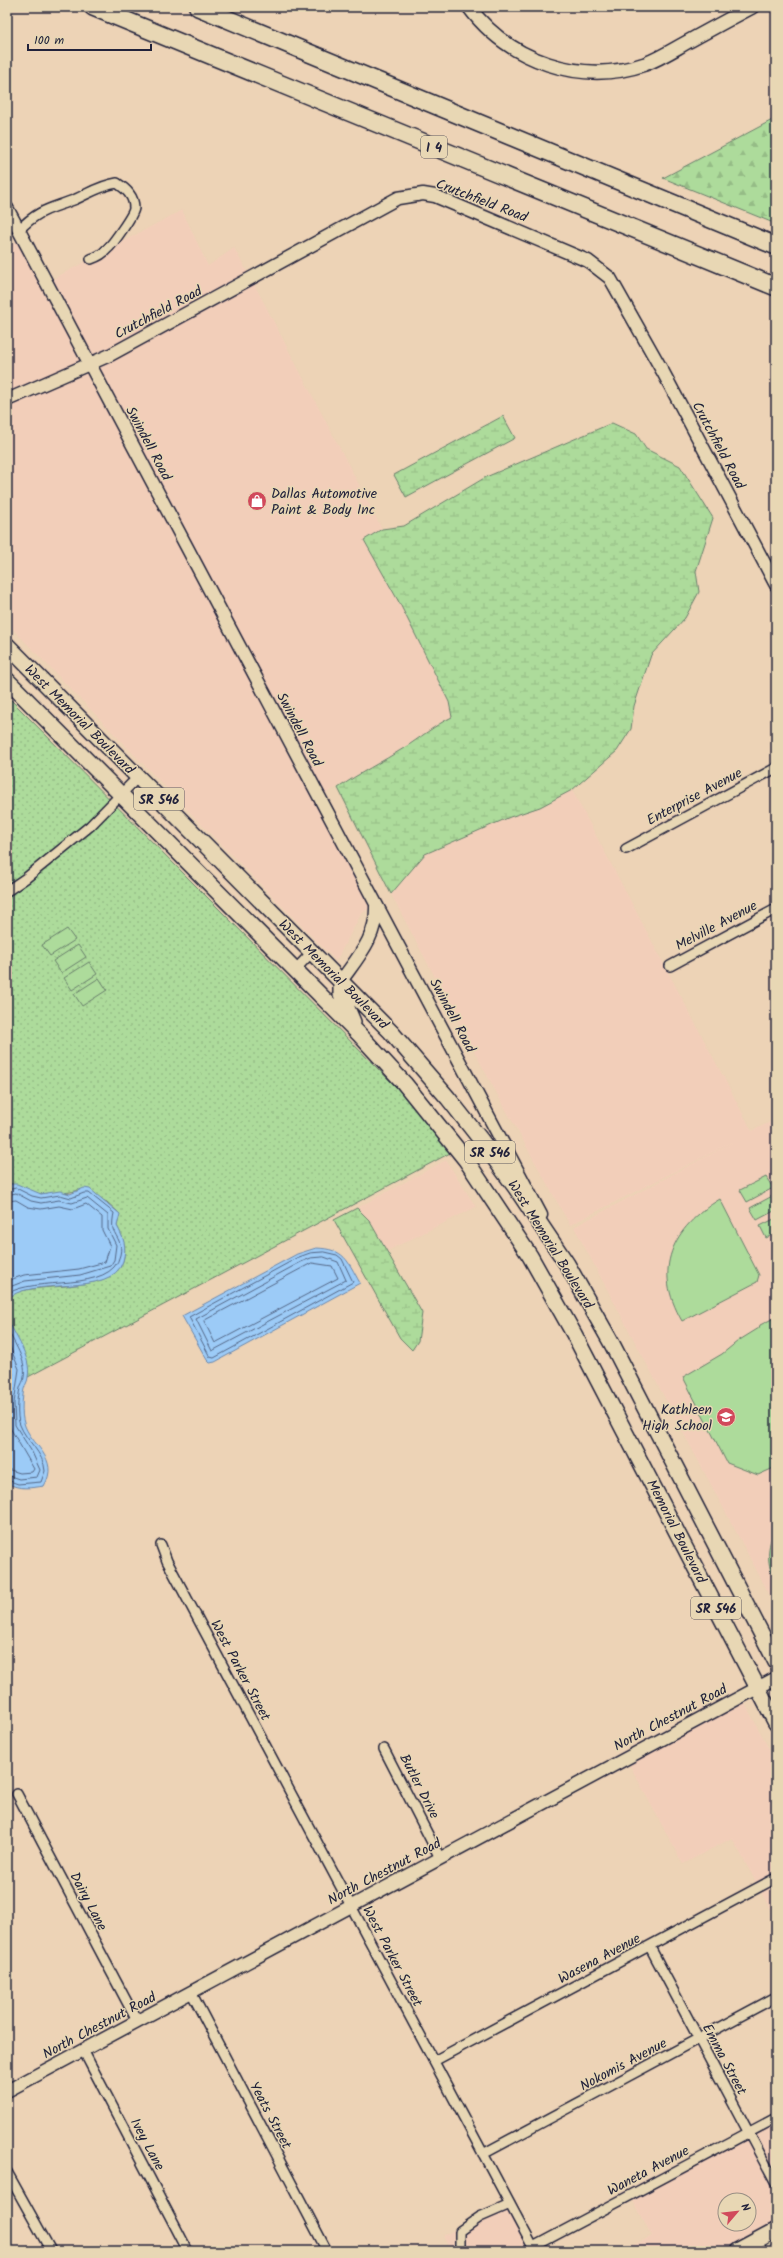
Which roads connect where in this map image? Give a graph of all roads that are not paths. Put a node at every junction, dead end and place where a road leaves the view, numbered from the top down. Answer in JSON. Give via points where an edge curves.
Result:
{"nodes":[{"id":1,"x":93,"y":7,"type":"edge"},
{"id":2,"x":198,"y":7,"type":"edge"},
{"id":3,"x":470,"y":7,"type":"edge"},
{"id":4,"x":752,"y":7,"type":"edge"},
{"id":5,"x":7,"y":208,"type":"edge"},
{"id":6,"x":19,"y":230,"type":"junction"},
{"id":7,"x":776,"y":246,"type":"edge"},
{"id":8,"x":91,"y":259,"type":"dead end"},
{"id":9,"x":776,"y":287,"type":"edge"},
{"id":10,"x":91,"y":364,"type":"junction"},
{"id":11,"x":7,"y":400,"type":"edge"},
{"id":12,"x":776,"y":585,"type":"edge"},
{"id":13,"x":7,"y":644,"type":"edge"},
{"id":14,"x":7,"y":680,"type":"edge"},
{"id":15,"x":776,"y":768,"type":"edge"},
{"id":16,"x":138,"y":777,"type":"junction"},
{"id":17,"x":120,"y":794,"type":"junction"},
{"id":18,"x":626,"y":849,"type":"dead end"},
{"id":19,"x":7,"y":891,"type":"edge"},
{"id":20,"x":376,"y":903,"type":"junction"},
{"id":21,"x":776,"y":909,"type":"edge"},
{"id":22,"x":395,"y":940,"type":"junction"},
{"id":23,"x":368,"y":943,"type":"junction"},
{"id":24,"x":312,"y":952,"type":"junction"},
{"id":25,"x":670,"y":966,"type":"dead end"},
{"id":26,"x":296,"y":970,"type":"junction"},
{"id":27,"x":341,"y":981,"type":"junction"},
{"id":28,"x":359,"y":1034,"type":"junction"},
{"id":29,"x":566,"y":1264,"type":"junction"},
{"id":30,"x":612,"y":1344,"type":"joint"},
{"id":31,"x":588,"y":1361,"type":"joint"},
{"id":32,"x":161,"y":1545,"type":"dead end"},
{"id":33,"x":776,"y":1662,"type":"edge"},
{"id":34,"x":776,"y":1678,"type":"edge"},
{"id":35,"x":758,"y":1687,"type":"junction"},
{"id":36,"x":776,"y":1723,"type":"edge"},
{"id":37,"x":384,"y":1749,"type":"dead end"},
{"id":38,"x":17,"y":1794,"type":"dead end"},
{"id":39,"x":440,"y":1858,"type":"junction"},
{"id":40,"x":776,"y":1878,"type":"edge"},
{"id":41,"x":351,"y":1906,"type":"junction"},
{"id":42,"x":650,"y":1947,"type":"junction"},
{"id":43,"x":191,"y":1992,"type":"junction"},
{"id":44,"x":776,"y":1997,"type":"edge"},
{"id":45,"x":136,"y":2021,"type":"junction"},
{"id":46,"x":699,"y":2040,"type":"junction"},
{"id":47,"x":83,"y":2050,"type":"junction"},
{"id":48,"x":434,"y":2061,"type":"junction"},
{"id":49,"x":7,"y":2091,"type":"edge"},
{"id":50,"x":776,"y":2118,"type":"edge"},
{"id":51,"x":749,"y":2133,"type":"junction"},
{"id":52,"x":483,"y":2154,"type":"junction"},
{"id":53,"x":7,"y":2172,"type":"edge"},
{"id":54,"x":776,"y":2184,"type":"edge"},
{"id":55,"x":510,"y":2204,"type":"junction"},
{"id":56,"x":776,"y":2230,"type":"edge"},
{"id":57,"x":776,"y":2248,"type":"edge"},
{"id":58,"x":534,"y":2249,"type":"edge"},
{"id":59,"x":51,"y":2251,"type":"edge"},
{"id":60,"x":188,"y":2251,"type":"edge"},
{"id":61,"x":327,"y":2251,"type":"edge"},
{"id":62,"x":460,"y":2251,"type":"edge"},
{"id":63,"x":737,"y":2251,"type":"edge"},
{"id":64,"x":771,"y":2251,"type":"edge"}],
"edges":[{"from":1,"to":9,"type":"highway","number":"I 4"},
{"from":2,"to":7,"type":"highway"},
{"from":3,"to":4,"type":"main road","via":[[504,42],[537,60],[570,70],[607,71],[646,63]]},
{"from":5,"to":6,"type":"street","name":"Swindell Road"},
{"from":6,"to":8,"type":"street","via":[[52,206],[108,184],[117,183],[127,190],[134,202],[134,212],[110,246]]},
{"from":6,"to":10,"type":"street","name":"Swindell Road"},
{"from":10,"to":11,"type":"street","name":"Crutchfield Road"},
{"from":10,"to":12,"type":"street","name":"Crutchfield Road","via":[[398,198],[423,194],[435,196],[588,261],[610,278]]},
{"from":10,"to":20,"type":"street","name":"Swindell Road"},
{"from":13,"to":16,"type":"main road","name":"West Memorial Boulevard","number":"SR 546"},
{"from":14,"to":17,"type":"main road","name":"West Memorial Boulevard","number":"SR 546"},
{"from":15,"to":18,"type":"street","name":"Enterprise Avenue"},
{"from":16,"to":17,"type":"street"},
{"from":16,"to":24,"type":"main road","name":"West Memorial Boulevard","number":"SR 546"},
{"from":17,"to":19,"type":"street","via":[[90,826]]},
{"from":17,"to":26,"type":"main road","name":"West Memorial Boulevard","number":"SR 546"},
{"from":20,"to":22,"type":"street","name":"Swindell Road"},
{"from":20,"to":23,"type":"street","via":[[376,920]]},
{"from":21,"to":25,"type":"street","name":"Melville Avenue"},
{"from":22,"to":23,"type":"street","via":[[382,935]]},
{"from":22,"to":29,"type":"street","name":"Swindell Road"},
{"from":23,"to":27,"type":"street"},
{"from":24,"to":26,"type":"street"},
{"from":24,"to":27,"type":"main road","name":"West Memorial Boulevard","number":"SR 546"},
{"from":26,"to":28,"type":"main road","name":"West Memorial Boulevard","number":"SR 546"},
{"from":27,"to":28,"type":"main road","via":[[344,1006]]},
{"from":27,"to":29,"type":"main road","name":"West Memorial Boulevard","number":"SR 546","via":[[405,1048],[453,1104],[516,1188]]},
{"from":28,"to":31,"type":"main road","name":"West Memorial Boulevard","number":"SR 546","via":[[404,1083],[466,1160],[530,1256]]},
{"from":29,"to":30,"type":"main road","name":"West Memorial Boulevard","number":"SR 546"},
{"from":30,"to":33,"type":"main road","name":"Memorial Boulevard","number":"SR 546"},
{"from":31,"to":35,"type":"main road","name":"Memorial Boulevard","number":"SR 546"},
{"from":32,"to":41,"type":"street","name":"West Parker Street"},
{"from":34,"to":35,"type":"street","name":"North Chestnut Road"},
{"from":35,"to":36,"type":"main road","name":"Memorial Boulevard","number":"SR 546"},
{"from":35,"to":39,"type":"street","name":"North Chestnut Road"},
{"from":37,"to":39,"type":"street","name":"Butler Drive"},
{"from":38,"to":45,"type":"street","name":"Dairy Lane"},
{"from":39,"to":41,"type":"street","name":"North Chestnut Road"},
{"from":40,"to":42,"type":"street","name":"Wasena Avenue"},
{"from":41,"to":43,"type":"street","name":"North Chestnut Road"},
{"from":41,"to":48,"type":"street","name":"West Parker Street"},
{"from":42,"to":46,"type":"street","name":"Emma Street"},
{"from":42,"to":48,"type":"street","name":"Wasena Avenue"},
{"from":43,"to":45,"type":"street","name":"North Chestnut Road"},
{"from":43,"to":61,"type":"street","name":"Yeats Street"},
{"from":44,"to":46,"type":"street","name":"Nokomis Avenue"},
{"from":45,"to":47,"type":"street","name":"North Chestnut Road"},
{"from":46,"to":51,"type":"street","name":"Emma Street"},
{"from":46,"to":52,"type":"street","name":"Nokomis Avenue"},
{"from":47,"to":49,"type":"street","name":"North Chestnut Road"},
{"from":47,"to":60,"type":"street","name":"Ivey Lane"},
{"from":48,"to":52,"type":"street","name":"West Parker Street"},
{"from":50,"to":51,"type":"street","name":"Waneta Avenue"},
{"from":51,"to":54,"type":"street","name":"Emma Street"},
{"from":51,"to":58,"type":"street","name":"Waneta Avenue"},
{"from":52,"to":55,"type":"street","name":"West Parker Street"},
{"from":53,"to":59,"type":"street"},
{"from":55,"to":58,"type":"street","name":"West Parker Street"},
{"from":55,"to":62,"type":"street","via":[[480,2217],[460,2231]]},
{"from":56,"to":63,"type":"main road"},
{"from":57,"to":64,"type":"main road"}]}
